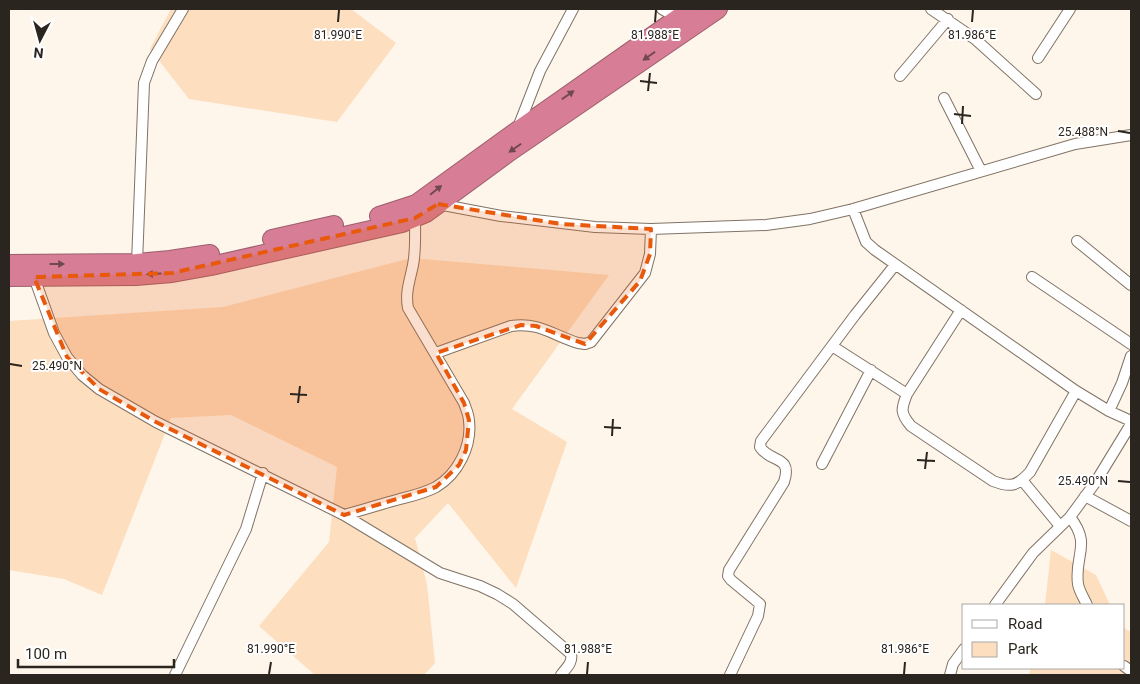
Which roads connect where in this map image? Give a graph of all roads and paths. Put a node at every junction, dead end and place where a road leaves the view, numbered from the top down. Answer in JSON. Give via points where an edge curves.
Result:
{"nodes":[{"id":1,"x":183,"y":9,"type":"edge"},
{"id":2,"x":573,"y":9,"type":"edge"},
{"id":3,"x":662,"y":9,"type":"edge"},
{"id":4,"x":718,"y":9,"type":"edge"},
{"id":5,"x":932,"y":9,"type":"edge"},
{"id":6,"x":1070,"y":9,"type":"edge"},
{"id":7,"x":684,"y":14,"type":"edge"},
{"id":8,"x":948,"y":19,"type":"junction"},
{"id":9,"x":1038,"y":58,"type":"dead end"},
{"id":10,"x":900,"y":76,"type":"dead end"},
{"id":11,"x":1036,"y":94,"type":"dead end"},
{"id":12,"x":944,"y":98,"type":"dead end"},
{"id":13,"x":517,"y":131,"type":"junction"},
{"id":14,"x":1131,"y":135,"type":"edge"},
{"id":15,"x":981,"y":171,"type":"junction"},
{"id":16,"x":438,"y":204,"type":"junction"},
{"id":17,"x":853,"y":209,"type":"junction"},
{"id":18,"x":415,"y":218,"type":"junction"},
{"id":19,"x":651,"y":230,"type":"junction"},
{"id":20,"x":1077,"y":241,"type":"dead end"},
{"id":21,"x":137,"y":263,"type":"junction"},
{"id":22,"x":9,"y":264,"type":"edge"},
{"id":23,"x":895,"y":265,"type":"junction"},
{"id":24,"x":9,"y":277,"type":"edge"},
{"id":25,"x":34,"y":277,"type":"junction"},
{"id":26,"x":1032,"y":277,"type":"dead end"},
{"id":27,"x":1131,"y":285,"type":"edge"},
{"id":28,"x":961,"y":310,"type":"junction"},
{"id":29,"x":1131,"y":344,"type":"edge"},
{"id":30,"x":832,"y":346,"type":"junction"},
{"id":31,"x":436,"y":353,"type":"junction"},
{"id":32,"x":1131,"y":356,"type":"edge"},
{"id":33,"x":871,"y":370,"type":"junction"},
{"id":34,"x":1076,"y":391,"type":"junction"},
{"id":35,"x":907,"y":394,"type":"junction"},
{"id":36,"x":1109,"y":411,"type":"junction"},
{"id":37,"x":1131,"y":423,"type":"edge"},
{"id":38,"x":822,"y":464,"type":"dead end"},
{"id":39,"x":263,"y":473,"type":"junction"},
{"id":40,"x":1022,"y":480,"type":"junction"},
{"id":41,"x":1085,"y":496,"type":"junction"},
{"id":42,"x":344,"y":515,"type":"junction"},
{"id":43,"x":1070,"y":517,"type":"junction"},
{"id":44,"x":1131,"y":521,"type":"edge"},
{"id":45,"x":1060,"y":526,"type":"junction"},
{"id":46,"x":996,"y":604,"type":"edge"},
{"id":47,"x":1087,"y":604,"type":"edge"},
{"id":48,"x":962,"y":651,"type":"edge"},
{"id":49,"x":176,"y":675,"type":"edge"},
{"id":50,"x":561,"y":675,"type":"edge"},
{"id":51,"x":730,"y":675,"type":"edge"},
{"id":52,"x":950,"y":675,"type":"edge"}],
"edges":[{"from":1,"to":21,"type":"street","via":[[152,61],[144,82]]},
{"from":2,"to":13,"type":"street","via":[[540,71]]},
{"from":3,"to":7,"type":"street"},
{"from":4,"to":16,"type":"highway","one_way":true},
{"from":5,"to":8,"type":"street"},
{"from":6,"to":9,"type":"street"},
{"from":13,"to":7,"type":"highway","one_way":true},
{"from":8,"to":10,"type":"street"},
{"from":8,"to":11,"type":"street"},
{"from":12,"to":15,"type":"street"},
{"from":21,"to":13,"type":"highway","one_way":true,"via":[[205,256],[401,210],[416,204]]},
{"from":14,"to":15,"type":"street","via":[[1074,144]]},
{"from":15,"to":17,"type":"street"},
{"from":16,"to":18,"type":"highway"},
{"from":16,"to":19,"type":"street","via":[[561,224]]},
{"from":17,"to":19,"type":"street","via":[[766,225]]},
{"from":17,"to":23,"type":"street","via":[[866,242]]},
{"from":18,"to":25,"type":"highway","one_way":true,"via":[[172,273]]},
{"from":18,"to":31,"type":"street","via":[[415,253],[408,308]]},
{"from":19,"to":31,"type":"street","via":[[645,273],[591,342],[578,343],[536,326],[521,325]]},
{"from":20,"to":27,"type":"street"},
{"from":22,"to":21,"type":"highway","one_way":true},
{"from":23,"to":28,"type":"street"},
{"from":23,"to":30,"type":"street"},
{"from":24,"to":25,"type":"highway"},
{"from":25,"to":39,"type":"street","via":[[54,333],[82,375],[99,389],[156,422]]},
{"from":26,"to":29,"type":"street"},
{"from":28,"to":34,"type":"street"},
{"from":28,"to":35,"type":"street"},
{"from":30,"to":33,"type":"street"},
{"from":30,"to":51,"type":"street","via":[[761,441],[763,452],[782,462],[786,476],[729,570],[728,576],[760,604],[758,616]]},
{"from":31,"to":42,"type":"street","via":[[464,403],[469,420],[470,434],[459,464],[450,477],[436,487]]},
{"from":32,"to":36,"type":"street"},
{"from":33,"to":35,"type":"street"},
{"from":33,"to":38,"type":"street"},
{"from":34,"to":36,"type":"street"},
{"from":34,"to":40,"type":"street","via":[[1030,472]]},
{"from":35,"to":40,"type":"street","via":[[902,407],[911,426],[993,481],[1014,485]]},
{"from":36,"to":37,"type":"street"},
{"from":37,"to":41,"type":"street"},
{"from":39,"to":42,"type":"street"},
{"from":39,"to":49,"type":"street","via":[[246,529]]},
{"from":40,"to":45,"type":"street"},
{"from":41,"to":43,"type":"street"},
{"from":41,"to":44,"type":"street"},
{"from":42,"to":50,"type":"street","via":[[440,574],[480,586],[513,604],[571,654],[570,664]]},
{"from":43,"to":45,"type":"street"},
{"from":43,"to":47,"type":"street","via":[[1081,534],[1078,583]]},
{"from":45,"to":46,"type":"street","via":[[1033,553]]},
{"from":48,"to":52,"type":"street"}]}
